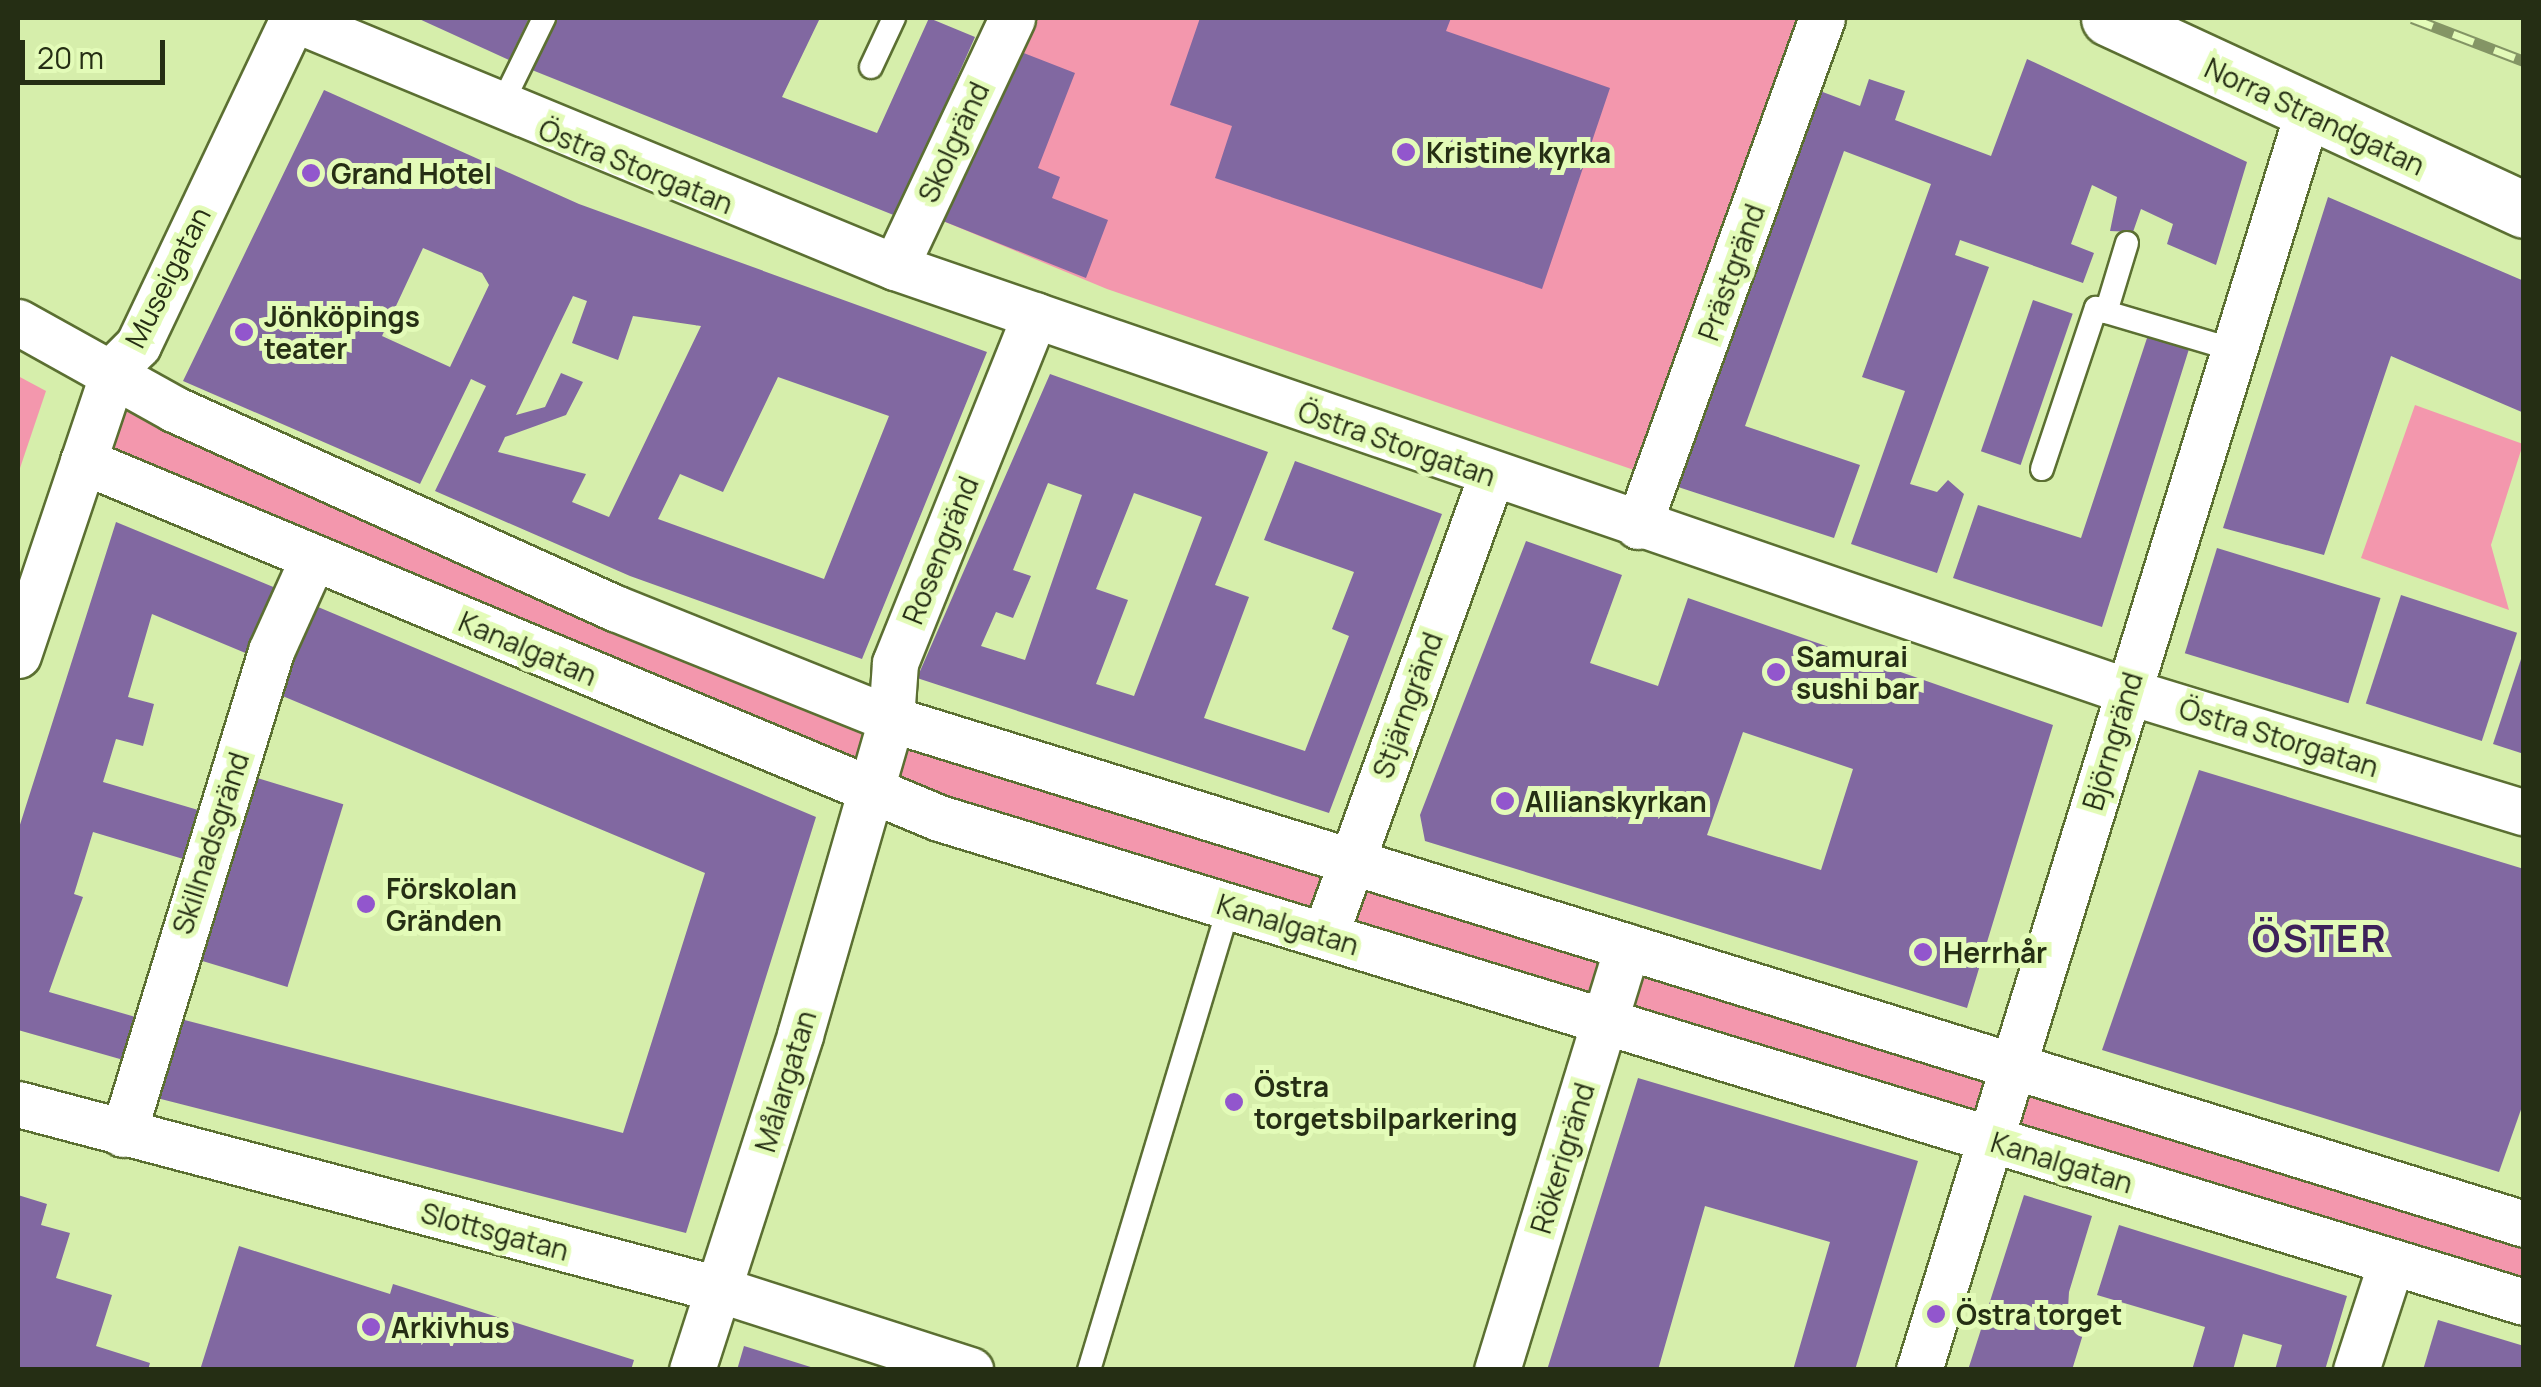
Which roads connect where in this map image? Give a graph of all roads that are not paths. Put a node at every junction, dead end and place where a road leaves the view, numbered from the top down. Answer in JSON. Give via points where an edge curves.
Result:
{"nodes":[{"id":1,"x":544,"y":18,"type":"edge"},
{"id":2,"x":894,"y":18,"type":"edge"},
{"id":3,"x":1012,"y":18,"type":"edge"},
{"id":4,"x":1822,"y":18,"type":"edge"},
{"id":5,"x":2109,"y":18,"type":"edge"},
{"id":6,"x":312,"y":22,"type":"edge"},
{"id":7,"x":870,"y":67,"type":"dead end"},
{"id":8,"x":500,"y":108,"type":"junction"},
{"id":9,"x":2308,"y":114,"type":"junction"},
{"id":10,"x":2524,"y":210,"type":"edge"},
{"id":11,"x":2128,"y":243,"type":"dead end"},
{"id":12,"x":895,"y":267,"type":"junction"},
{"id":13,"x":2106,"y":312,"type":"junction"},
{"id":14,"x":1035,"y":315,"type":"junction"},
{"id":15,"x":18,"y":322,"type":"edge"},
{"id":16,"x":2234,"y":350,"type":"junction"},
{"id":17,"x":114,"y":369,"type":"junction"},
{"id":18,"x":83,"y":461,"type":"junction"},
{"id":19,"x":2042,"y":468,"type":"dead end"},
{"id":20,"x":1492,"y":476,"type":"junction"},
{"id":21,"x":1638,"y":526,"type":"junction"},
{"id":22,"x":313,"y":558,"type":"junction"},
{"id":23,"x":18,"y":655,"type":"edge"},
{"id":24,"x":2128,"y":691,"type":"junction"},
{"id":25,"x":891,"y":719,"type":"junction"},
{"id":26,"x":868,"y":790,"type":"junction"},
{"id":27,"x":2524,"y":812,"type":"edge"},
{"id":28,"x":1349,"y":862,"type":"junction"},
{"id":29,"x":1228,"y":906,"type":"junction"},
{"id":30,"x":1326,"y":935,"type":"junction"},
{"id":31,"x":1627,"y":947,"type":"junction"},
{"id":32,"x":1603,"y":1023,"type":"junction"},
{"id":33,"x":2011,"y":1067,"type":"junction"},
{"id":34,"x":18,"y":1104,"type":"edge"},
{"id":35,"x":123,"y":1134,"type":"junction"},
{"id":36,"x":1989,"y":1139,"type":"junction"},
{"id":37,"x":2522,"y":1220,"type":"edge"},
{"id":38,"x":2391,"y":1263,"type":"junction"},
{"id":39,"x":718,"y":1289,"type":"junction"},
{"id":40,"x":2510,"y":1298,"type":"edge"},
{"id":41,"x":692,"y":1370,"type":"edge"},
{"id":42,"x":970,"y":1370,"type":"edge"},
{"id":43,"x":1089,"y":1370,"type":"edge"},
{"id":44,"x":1498,"y":1370,"type":"edge"},
{"id":45,"x":1919,"y":1370,"type":"edge"},
{"id":46,"x":2356,"y":1370,"type":"edge"}],
"edges":[{"from":1,"to":8,"type":"lane"},
{"from":2,"to":7,"type":"lane"},
{"from":3,"to":12,"type":"street","name":"Skolgränd"},
{"from":4,"to":21,"type":"street","name":"Prästgränd"},
{"from":5,"to":9,"type":"street","name":"Norra Strandgatan"},
{"from":6,"to":8,"type":"street","name":"Östra Storgatan"},
{"from":6,"to":17,"type":"street","name":"Museigatan","via":[[138,345]]},
{"from":8,"to":12,"type":"street","name":"Östra Storgatan"},
{"from":9,"to":10,"type":"street","name":"Norra Strandgatan"},
{"from":9,"to":16,"type":"street","name":"Björngränd"},
{"from":11,"to":13,"type":"lane"},
{"from":12,"to":14,"type":"street","name":"Östra Storgatan"},
{"from":13,"to":16,"type":"lane"},
{"from":13,"to":19,"type":"lane","via":[[2096,308]]},
{"from":14,"to":20,"type":"street","name":"Östra Storgatan"},
{"from":14,"to":25,"type":"street","name":"Rosengränd","via":[[895,662]]},
{"from":15,"to":17,"type":"street"},
{"from":16,"to":24,"type":"street","name":"Björngränd"},
{"from":17,"to":18,"type":"street","name":"Museigatan"},
{"from":17,"to":25,"type":"street","via":[[174,408],[615,608]]},
{"from":18,"to":22,"type":"street","name":"Kanalgatan"},
{"from":18,"to":23,"type":"street","name":"Museigatan"},
{"from":20,"to":21,"type":"street","name":"Östra Storgatan"},
{"from":20,"to":28,"type":"street","name":"Stjärngränd"},
{"from":21,"to":24,"type":"street","name":"Östra Storgatan"},
{"from":22,"to":26,"type":"street","name":"Kanalgatan"},
{"from":22,"to":35,"type":"street","name":"Skillnadsgränd","via":[[271,651]]},
{"from":24,"to":27,"type":"street","name":"Östra Storgatan"},
{"from":24,"to":33,"type":"street","name":"Björngränd"},
{"from":25,"to":26,"type":"street","name":"Rosengränd"},
{"from":25,"to":28,"type":"street"},
{"from":26,"to":29,"type":"street","name":"Kanalgatan"},
{"from":26,"to":39,"type":"street","name":"Målargatan"},
{"from":28,"to":30,"type":"street","name":"Stjärngränd"},
{"from":28,"to":31,"type":"street"},
{"from":29,"to":30,"type":"street","name":"Kanalgatan"},
{"from":29,"to":43,"type":"lane"},
{"from":30,"to":32,"type":"street","name":"Kanalgatan"},
{"from":31,"to":32,"type":"street","name":"Rökerigränd"},
{"from":31,"to":33,"type":"street"},
{"from":32,"to":36,"type":"street","name":"Kanalgatan"},
{"from":32,"to":44,"type":"street","name":"Rökerigränd"},
{"from":33,"to":36,"type":"street","name":"Björngränd"},
{"from":33,"to":37,"type":"street"},
{"from":34,"to":35,"type":"street","name":"Slottsgatan"},
{"from":35,"to":39,"type":"street","name":"Slottsgatan"},
{"from":36,"to":38,"type":"street","name":"Kanalgatan"},
{"from":36,"to":45,"type":"street","name":"Björngränd"},
{"from":37,"to":40,"type":"street"},
{"from":38,"to":40,"type":"street","name":"Kanalgatan"},
{"from":38,"to":46,"type":"street"},
{"from":39,"to":41,"type":"street","name":"Målargatan"},
{"from":39,"to":42,"type":"street","name":"Slottsgatan"}]}
